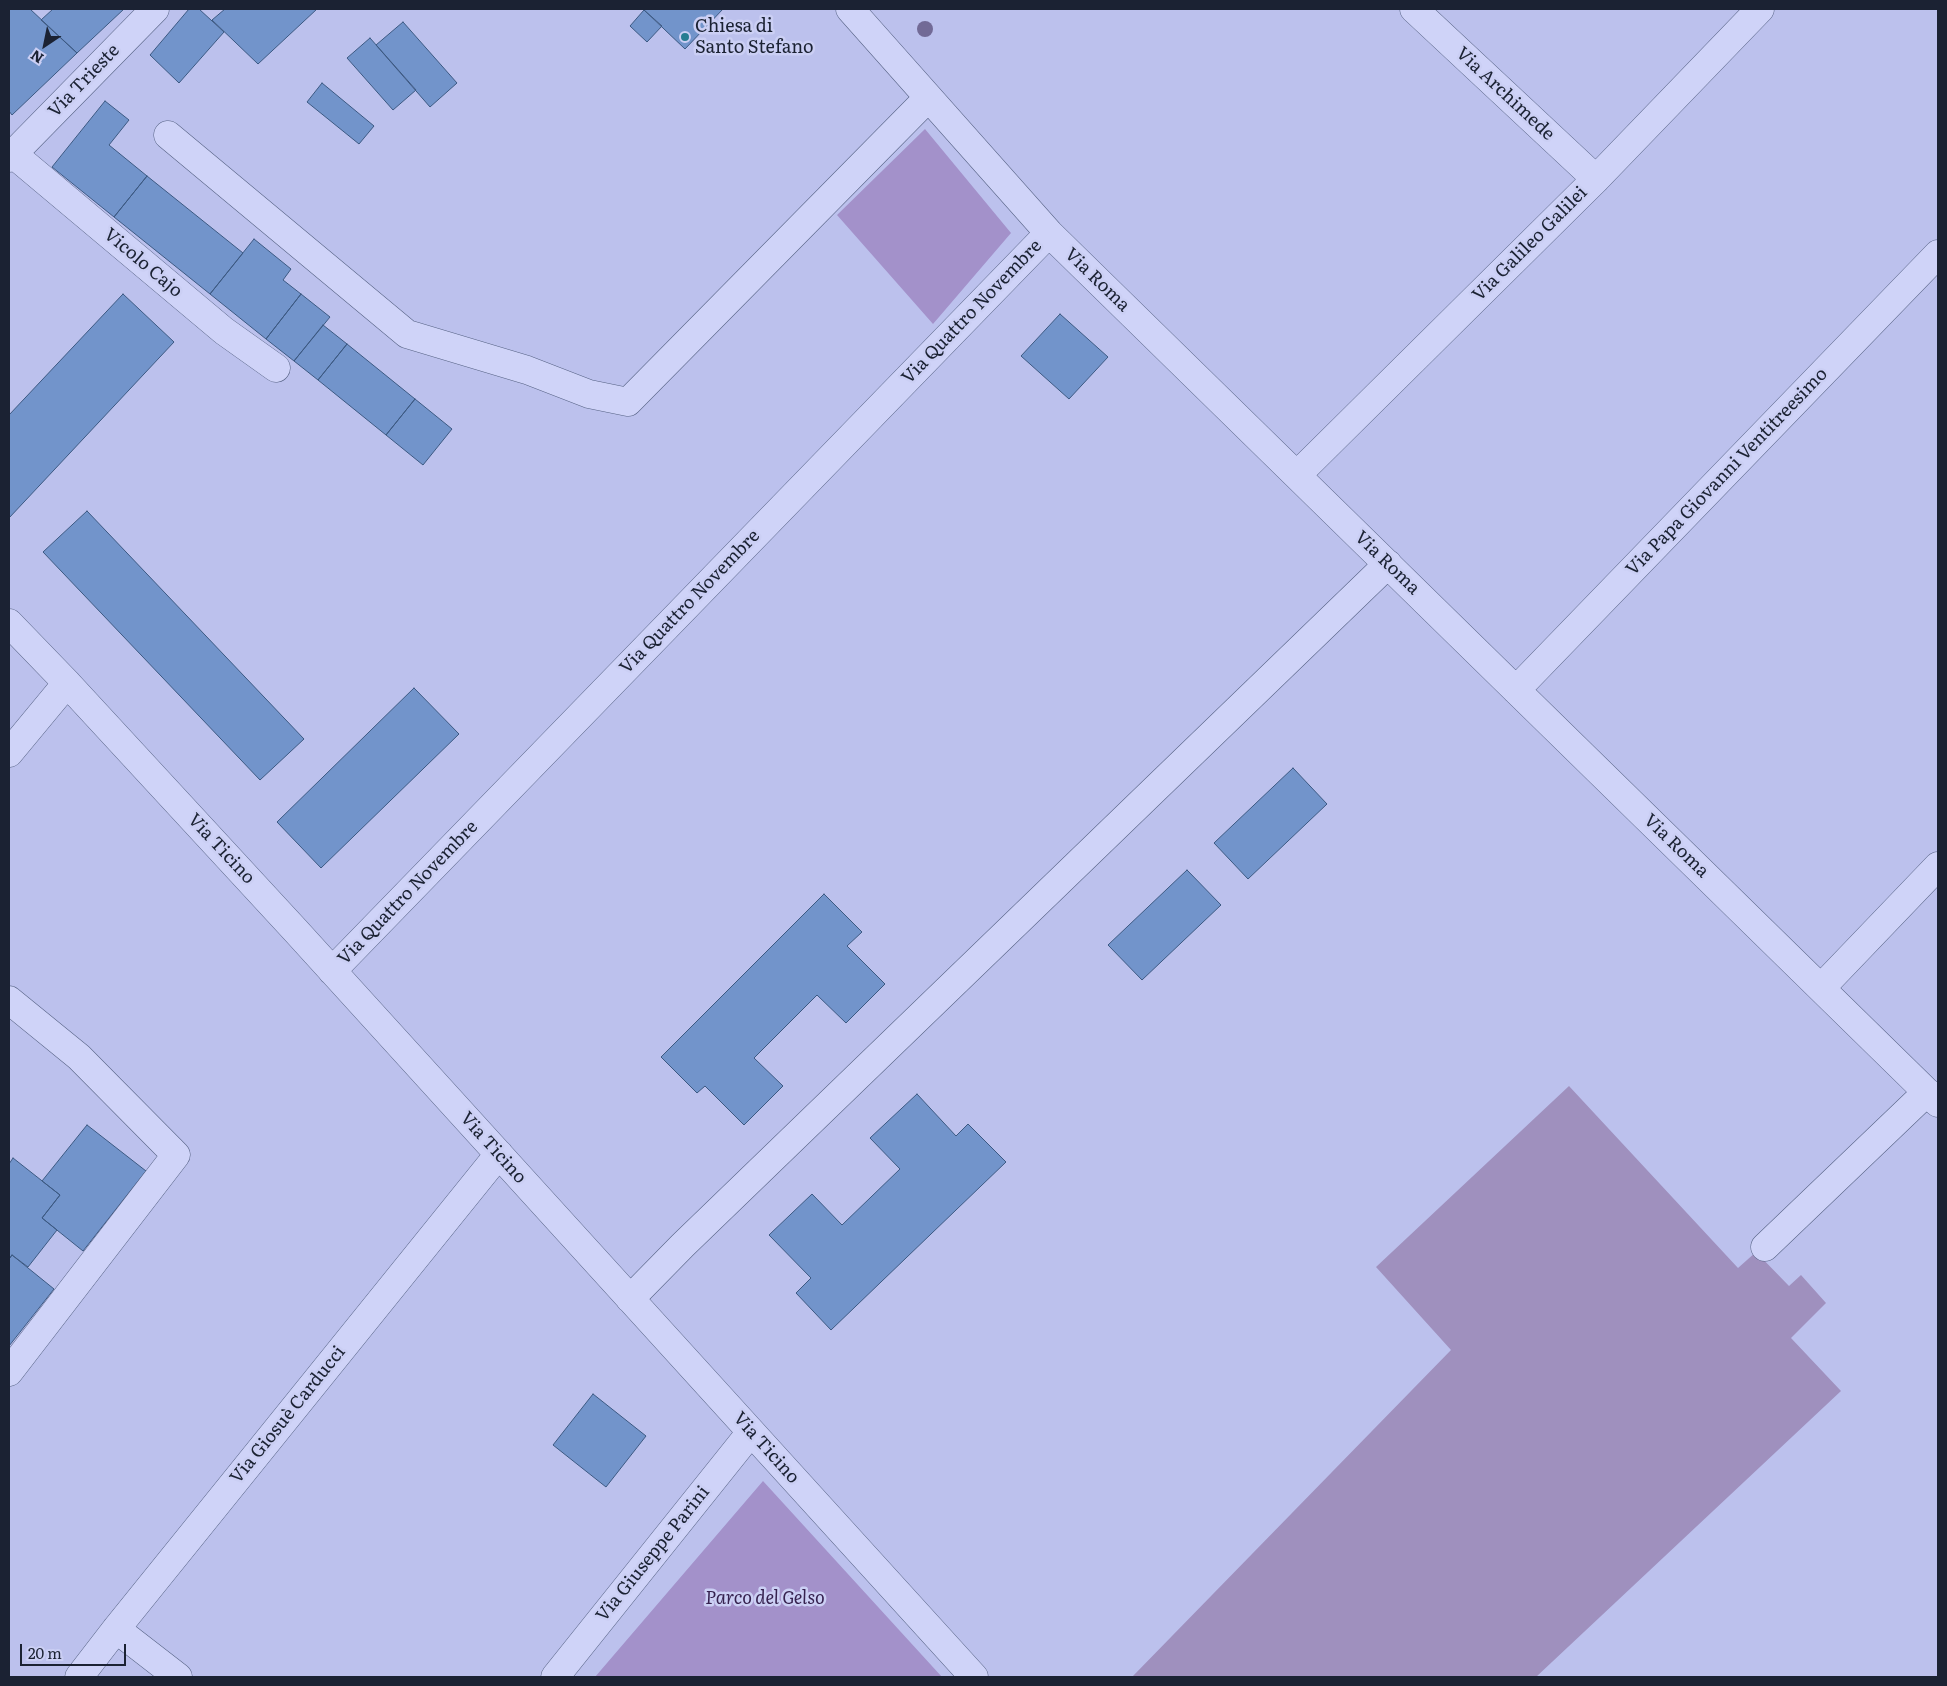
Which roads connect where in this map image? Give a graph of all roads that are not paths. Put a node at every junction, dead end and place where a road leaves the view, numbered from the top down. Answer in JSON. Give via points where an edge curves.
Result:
{"nodes":[{"id":1,"x":156,"y":9,"type":"edge"},
{"id":2,"x":850,"y":9,"type":"edge"},
{"id":3,"x":1414,"y":9,"type":"edge"},
{"id":4,"x":1760,"y":9,"type":"edge"},
{"id":5,"x":928,"y":98,"type":"junction"},
{"id":6,"x":168,"y":134,"type":"dead end"},
{"id":7,"x":11,"y":156,"type":"edge"},
{"id":8,"x":1596,"y":179,"type":"junction"},
{"id":9,"x":1049,"y":233,"type":"junction"},
{"id":10,"x":1938,"y":254,"type":"edge"},
{"id":11,"x":276,"y":368,"type":"dead end"},
{"id":12,"x":1297,"y":475,"type":"junction"},
{"id":13,"x":1388,"y":564,"type":"junction"},
{"id":14,"x":9,"y":623,"type":"edge"},
{"id":15,"x":67,"y":683,"type":"junction"},
{"id":16,"x":1516,"y":690,"type":"junction"},
{"id":17,"x":9,"y":753,"type":"edge"},
{"id":18,"x":1938,"y":866,"type":"edge"},
{"id":19,"x":332,"y":971,"type":"junction"},
{"id":20,"x":1821,"y":988,"type":"junction"},
{"id":21,"x":9,"y":1000,"type":"edge"},
{"id":22,"x":1933,"y":1098,"type":"edge"},
{"id":23,"x":498,"y":1154,"type":"junction"},
{"id":24,"x":1765,"y":1247,"type":"dead end"},
{"id":25,"x":630,"y":1299,"type":"junction"},
{"id":26,"x":9,"y":1372,"type":"edge"},
{"id":27,"x":751,"y":1432,"type":"junction"},
{"id":28,"x":116,"y":1629,"type":"junction"},
{"id":29,"x":78,"y":1677,"type":"edge"},
{"id":30,"x":178,"y":1677,"type":"edge"},
{"id":31,"x":555,"y":1677,"type":"edge"},
{"id":32,"x":974,"y":1677,"type":"edge"}],
"edges":[{"from":1,"to":7,"type":"street","name":"Via Trieste"},
{"from":2,"to":5,"type":"street","name":"Via Roma"},
{"from":3,"to":8,"type":"street","name":"Via Archimede"},
{"from":4,"to":8,"type":"street","name":"Via Galileo Galilei"},
{"from":5,"to":6,"type":"street","via":[[628,402],[590,394],[527,370],[407,334]]},
{"from":5,"to":9,"type":"street","name":"Via Roma"},
{"from":7,"to":11,"type":"street","name":"Vicolo Cajo","via":[[224,332]]},
{"from":8,"to":12,"type":"street","name":"Via Galileo Galilei"},
{"from":9,"to":12,"type":"street","name":"Via Roma"},
{"from":9,"to":19,"type":"street","name":"Via Quattro Novembre"},
{"from":10,"to":16,"type":"street","name":"Via Papa Giovanni Ventitreesimo"},
{"from":12,"to":13,"type":"street","name":"Via Roma"},
{"from":13,"to":16,"type":"street","name":"Via Roma"},
{"from":13,"to":25,"type":"street"},
{"from":14,"to":15,"type":"street","name":"Via Ticino"},
{"from":15,"to":17,"type":"street"},
{"from":15,"to":19,"type":"street","name":"Via Ticino"},
{"from":16,"to":20,"type":"street","name":"Via Roma"},
{"from":18,"to":20,"type":"street"},
{"from":19,"to":23,"type":"street","name":"Via Ticino"},
{"from":20,"to":22,"type":"street","name":"Via Roma"},
{"from":21,"to":26,"type":"street","via":[[79,1057],[176,1155]]},
{"from":22,"to":24,"type":"street"},
{"from":23,"to":25,"type":"street","name":"Via Ticino"},
{"from":23,"to":28,"type":"street","name":"Via Giosuè Carducci"},
{"from":25,"to":27,"type":"street","name":"Via Ticino"},
{"from":27,"to":31,"type":"street","name":"Via Giuseppe Parini"},
{"from":27,"to":32,"type":"street","name":"Via Ticino"},
{"from":28,"to":29,"type":"street","name":"Via Giosuè Carducci"},
{"from":28,"to":30,"type":"street"}]}
